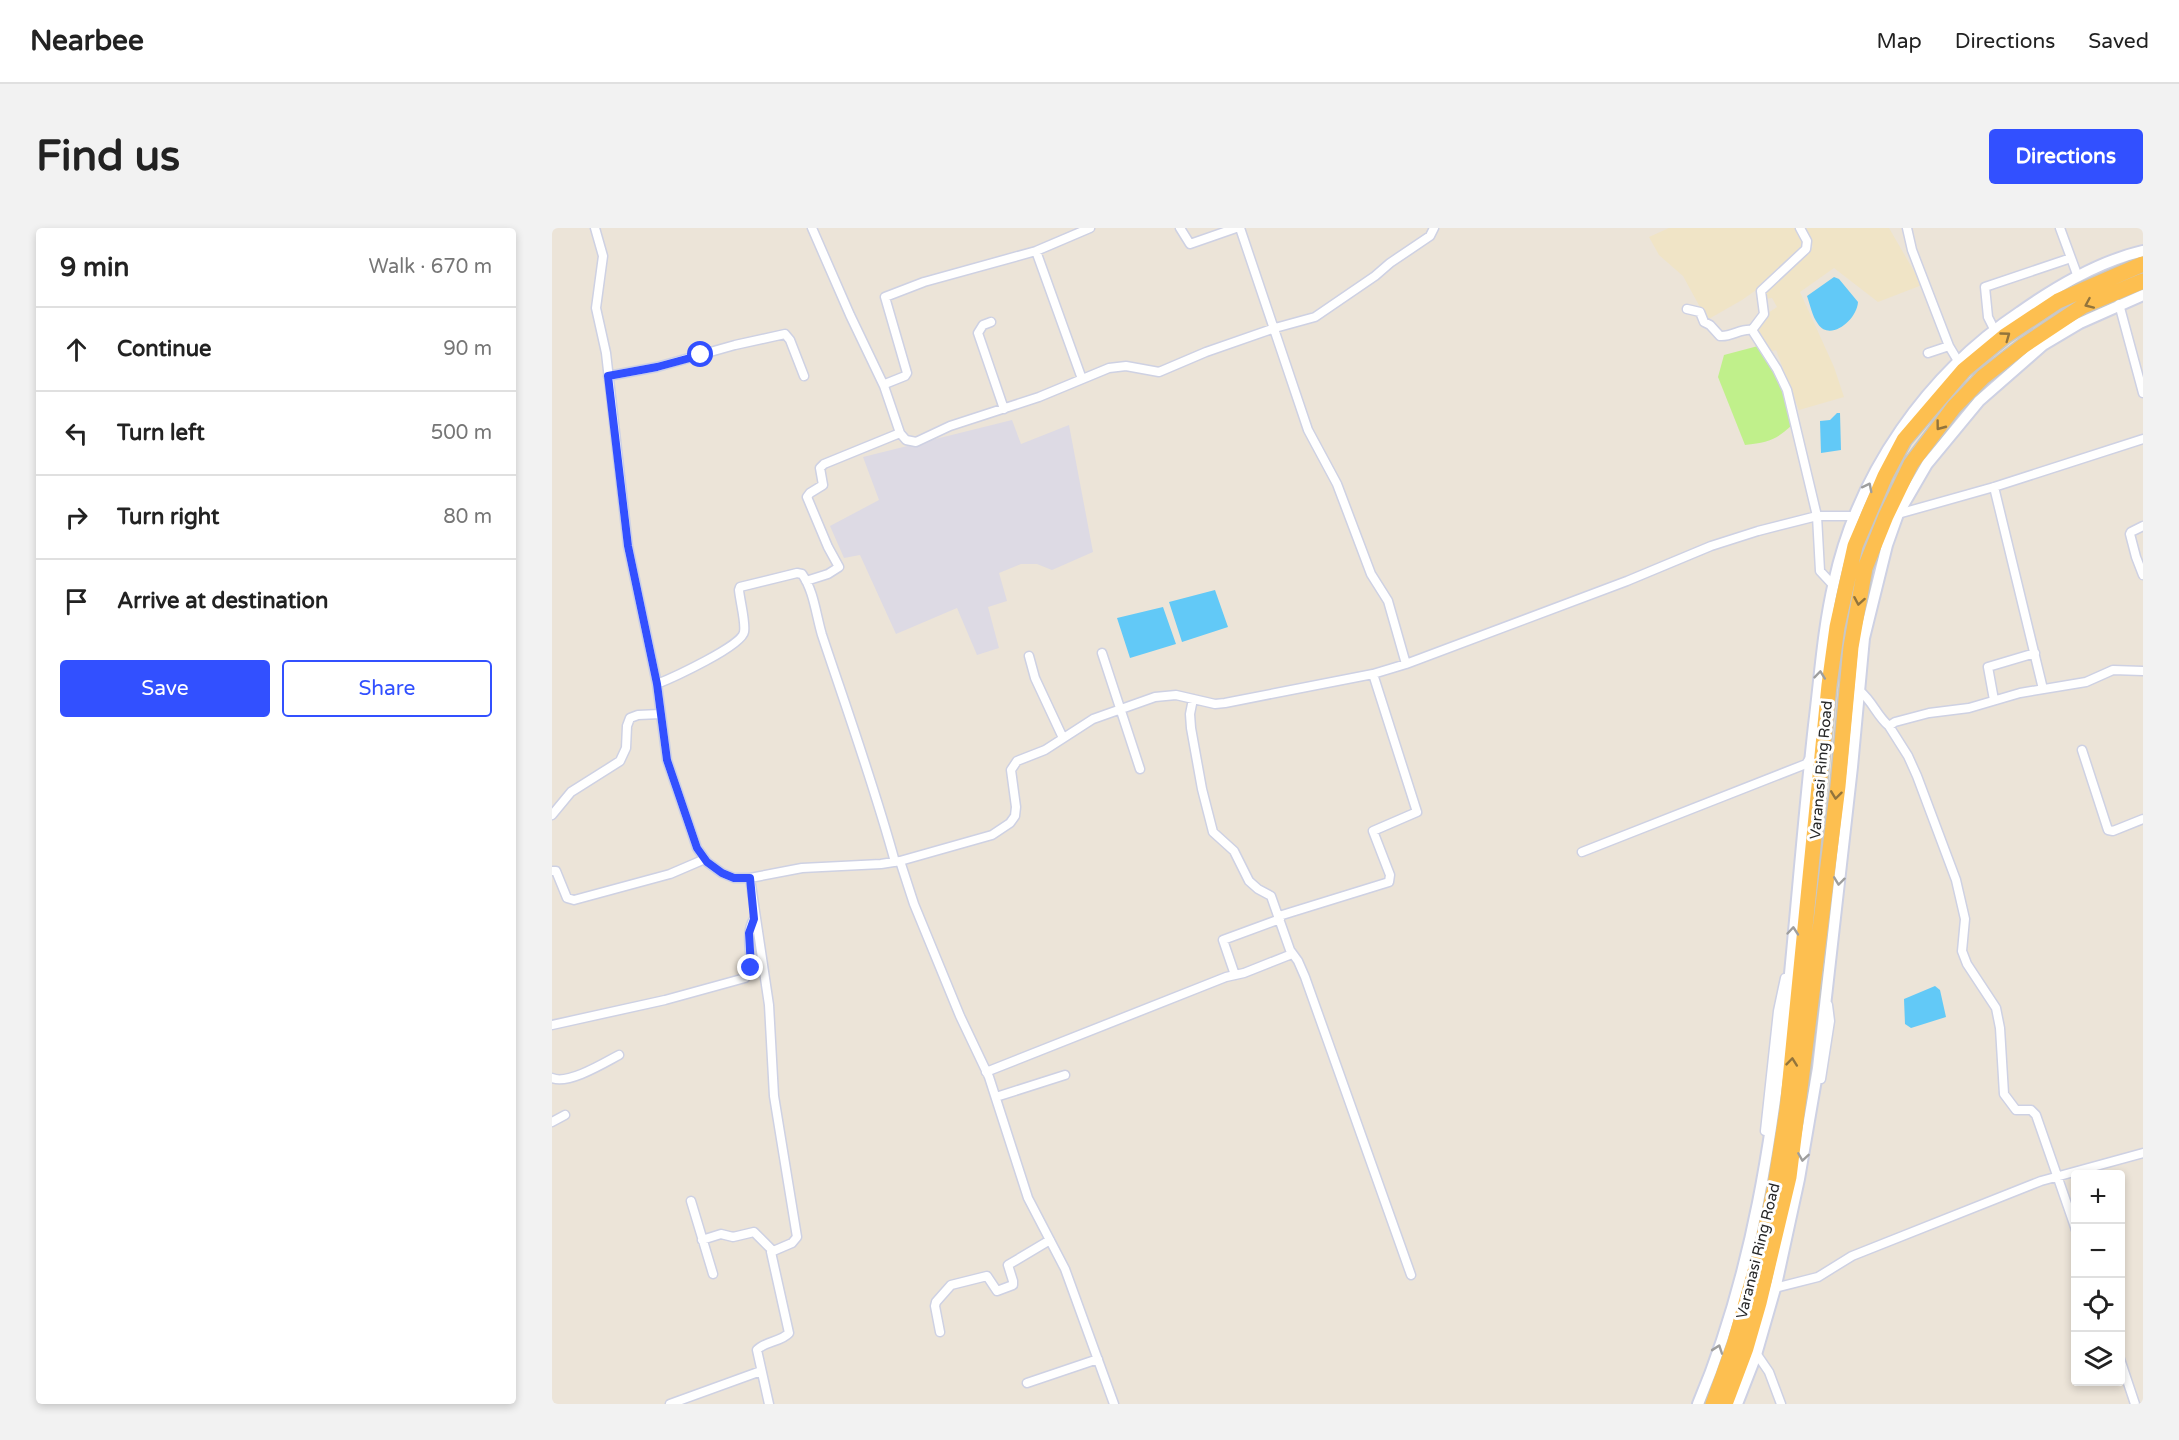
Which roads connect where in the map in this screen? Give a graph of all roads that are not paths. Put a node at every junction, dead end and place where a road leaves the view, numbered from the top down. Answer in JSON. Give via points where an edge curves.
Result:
{"nodes":[{"id":1,"x":595,"y":228,"type":"edge"},
{"id":2,"x":812,"y":228,"type":"edge"},
{"id":3,"x":1090,"y":228,"type":"edge"},
{"id":4,"x":1180,"y":228,"type":"edge"},
{"id":5,"x":1238,"y":228,"type":"edge"},
{"id":6,"x":1434,"y":228,"type":"edge"},
{"id":7,"x":1800,"y":228,"type":"edge"},
{"id":8,"x":1907,"y":228,"type":"edge"},
{"id":9,"x":2060,"y":228,"type":"edge"},
{"id":10,"x":1036,"y":251,"type":"junction"},
{"id":11,"x":2143,"y":251,"type":"edge"},
{"id":12,"x":2071,"y":258,"type":"junction"},
{"id":13,"x":2143,"y":264,"type":"edge"},
{"id":14,"x":2078,"y":277,"type":"junction"},
{"id":15,"x":2143,"y":281,"type":"edge"},
{"id":16,"x":2143,"y":295,"type":"edge"},
{"id":17,"x":2120,"y":304,"type":"junction"},
{"id":18,"x":1687,"y":309,"type":"dead end"},
{"id":19,"x":991,"y":322,"type":"dead end"},
{"id":20,"x":1275,"y":328,"type":"junction"},
{"id":21,"x":1994,"y":329,"type":"junction"},
{"id":22,"x":1752,"y":330,"type":"junction"},
{"id":23,"x":1949,"y":346,"type":"junction"},
{"id":24,"x":1928,"y":353,"type":"dead end"},
{"id":25,"x":1958,"y":361,"type":"junction"},
{"id":26,"x":608,"y":376,"type":"junction"},
{"id":27,"x":804,"y":376,"type":"dead end"},
{"id":28,"x":1082,"y":379,"type":"junction"},
{"id":29,"x":2141,"y":380,"type":"edge"},
{"id":30,"x":884,"y":386,"type":"junction"},
{"id":31,"x":2143,"y":393,"type":"edge"},
{"id":32,"x":1004,"y":409,"type":"junction"},
{"id":33,"x":900,"y":433,"type":"junction"},
{"id":34,"x":2143,"y":439,"type":"edge"},
{"id":35,"x":1994,"y":487,"type":"junction"},
{"id":36,"x":1898,"y":514,"type":"junction"},
{"id":37,"x":1817,"y":516,"type":"junction"},
{"id":38,"x":1855,"y":516,"type":"junction"},
{"id":39,"x":2143,"y":526,"type":"edge"},
{"id":40,"x":2143,"y":575,"type":"edge"},
{"id":41,"x":806,"y":581,"type":"junction"},
{"id":42,"x":1833,"y":585,"type":"junction"},
{"id":43,"x":1102,"y":653,"type":"dead end"},
{"id":44,"x":2035,"y":653,"type":"junction"},
{"id":45,"x":1029,"y":656,"type":"dead end"},
{"id":46,"x":1406,"y":664,"type":"junction"},
{"id":47,"x":2143,"y":671,"type":"edge"},
{"id":48,"x":1373,"y":674,"type":"junction"},
{"id":49,"x":657,"y":684,"type":"junction"},
{"id":50,"x":2043,"y":688,"type":"junction"},
{"id":51,"x":1860,"y":691,"type":"junction"},
{"id":52,"x":1193,"y":699,"type":"junction"},
{"id":53,"x":1994,"y":700,"type":"junction"},
{"id":54,"x":1121,"y":709,"type":"junction"},
{"id":55,"x":660,"y":714,"type":"junction"},
{"id":56,"x":1889,"y":726,"type":"junction"},
{"id":57,"x":1063,"y":738,"type":"junction"},
{"id":58,"x":2082,"y":750,"type":"dead end"},
{"id":59,"x":1810,"y":758,"type":"junction"},
{"id":60,"x":1140,"y":769,"type":"dead end"},
{"id":61,"x":552,"y":815,"type":"edge"},
{"id":62,"x":2143,"y":819,"type":"edge"},
{"id":63,"x":1582,"y":852,"type":"dead end"},
{"id":64,"x":705,"y":859,"type":"junction"},
{"id":65,"x":897,"y":861,"type":"junction"},
{"id":66,"x":552,"y":871,"type":"edge"},
{"id":67,"x":750,"y":878,"type":"junction"},
{"id":68,"x":1280,"y":918,"type":"junction"},
{"id":69,"x":754,"y":919,"type":"junction"},
{"id":70,"x":1292,"y":954,"type":"junction"},
{"id":71,"x":750,"y":972,"type":"junction"},
{"id":72,"x":763,"y":972,"type":"junction"},
{"id":73,"x":1235,"y":975,"type":"junction"},
{"id":74,"x":552,"y":1025,"type":"edge"},
{"id":75,"x":619,"y":1055,"type":"dead end"},
{"id":76,"x":986,"y":1072,"type":"junction"},
{"id":77,"x":1065,"y":1075,"type":"dead end"},
{"id":78,"x":552,"y":1078,"type":"edge"},
{"id":79,"x":996,"y":1097,"type":"junction"},
{"id":80,"x":565,"y":1115,"type":"dead end"},
{"id":81,"x":552,"y":1122,"type":"edge"},
{"id":82,"x":2143,"y":1153,"type":"edge"},
{"id":83,"x":2057,"y":1175,"type":"junction"},
{"id":84,"x":691,"y":1201,"type":"dead end"},
{"id":85,"x":2074,"y":1224,"type":"edge"},
{"id":86,"x":702,"y":1240,"type":"junction"},
{"id":87,"x":1050,"y":1240,"type":"junction"},
{"id":88,"x":772,"y":1250,"type":"junction"},
{"id":89,"x":712,"y":1274,"type":"dead end"},
{"id":90,"x":1411,"y":1275,"type":"dead end"},
{"id":91,"x":1775,"y":1288,"type":"junction"},
{"id":92,"x":940,"y":1332,"type":"dead end"},
{"id":93,"x":1756,"y":1353,"type":"junction"},
{"id":94,"x":1098,"y":1359,"type":"junction"},
{"id":95,"x":761,"y":1371,"type":"junction"},
{"id":96,"x":2125,"y":1372,"type":"edge"},
{"id":97,"x":1027,"y":1383,"type":"dead end"},
{"id":98,"x":670,"y":1404,"type":"edge"},
{"id":99,"x":769,"y":1404,"type":"edge"},
{"id":100,"x":1114,"y":1404,"type":"edge"},
{"id":101,"x":1698,"y":1404,"type":"edge"},
{"id":102,"x":1713,"y":1404,"type":"edge"},
{"id":103,"x":1725,"y":1404,"type":"edge"},
{"id":104,"x":1737,"y":1404,"type":"edge"},
{"id":105,"x":1781,"y":1404,"type":"edge"},
{"id":106,"x":2135,"y":1404,"type":"edge"}],
"edges":[{"from":1,"to":26,"type":"street","via":[[603,256],[596,308]]},
{"from":2,"to":30,"type":"street"},
{"from":3,"to":10,"type":"street"},
{"from":4,"to":5,"type":"street","via":[[1190,244]]},
{"from":5,"to":20,"type":"street"},
{"from":6,"to":20,"type":"street","via":[[1430,236],[1321,313]]},
{"from":7,"to":22,"type":"street","via":[[1807,241],[1806,249],[1761,291],[1764,314]]},
{"from":8,"to":23,"type":"street"},
{"from":9,"to":12,"type":"street"},
{"from":10,"to":28,"type":"street"},
{"from":10,"to":30,"type":"street","via":[[885,297],[907,373]]},
{"from":11,"to":14,"type":"street"},
{"from":12,"to":14,"type":"street"},
{"from":12,"to":21,"type":"street","via":[[1985,287],[1988,317]]},
{"from":102,"to":13,"type":"highway","name":"Varanasi Ring Road","one_way":true,"via":[[1760,1254],[1775,1186],[1787,1110],[1835,638],[1855,546],[1904,440],[1964,369],[2058,301]]},
{"from":14,"to":21,"type":"street"},
{"from":15,"to":103,"type":"highway","one_way":true,"via":[[2083,306],[1983,376],[1911,464],[1865,568],[1851,647],[1838,786],[1789,1177],[1759,1303]]},
{"from":16,"to":17,"type":"street"},
{"from":17,"to":29,"type":"street"},
{"from":17,"to":36,"type":"street","via":[[2043,345],[1979,401],[1927,464]]},
{"from":18,"to":22,"type":"street","via":[[1700,312],[1704,322],[1720,336]]},
{"from":19,"to":32,"type":"street","via":[[982,325],[978,333]]},
{"from":20,"to":28,"type":"street","via":[[1159,372],[1117,366]]},
{"from":20,"to":46,"type":"street","via":[[1308,430],[1337,484],[1371,574],[1388,601]]},
{"from":21,"to":25,"type":"street"},
{"from":22,"to":37,"type":"street","via":[[1783,378]]},
{"from":23,"to":24,"type":"street"},
{"from":23,"to":25,"type":"street"},
{"from":38,"to":25,"type":"street","one_way":true,"via":[[1892,442],[1928,392]]},
{"from":26,"to":27,"type":"street","via":[[785,334]]},
{"from":26,"to":49,"type":"street","via":[[628,546]]},
{"from":28,"to":32,"type":"street"},
{"from":29,"to":31,"type":"street"},
{"from":30,"to":33,"type":"street"},
{"from":32,"to":33,"type":"street","via":[[950,426],[916,442],[906,440]]},
{"from":33,"to":41,"type":"street","via":[[821,465],[823,485],[807,497],[839,567]]},
{"from":34,"to":35,"type":"street"},
{"from":35,"to":36,"type":"street"},
{"from":35,"to":44,"type":"street"},
{"from":36,"to":51,"type":"street","via":[[1864,638]]},
{"from":37,"to":38,"type":"street"},
{"from":37,"to":42,"type":"street","via":[[1820,571]]},
{"from":37,"to":46,"type":"street","via":[[1711,546]]},
{"from":38,"to":42,"type":"street"},
{"from":39,"to":40,"type":"street","via":[[2130,534]]},
{"from":41,"to":49,"type":"street","via":[[798,573],[741,587],[745,630],[741,639]]},
{"from":41,"to":65,"type":"street"},
{"from":59,"to":42,"type":"street","one_way":true},
{"from":43,"to":54,"type":"street"},
{"from":44,"to":50,"type":"street"},
{"from":44,"to":53,"type":"street","via":[[1988,667]]},
{"from":45,"to":57,"type":"street"},
{"from":46,"to":48,"type":"street"},
{"from":47,"to":50,"type":"street","via":[[2112,670],[2086,682]]},
{"from":48,"to":52,"type":"street","via":[[1225,703]]},
{"from":48,"to":68,"type":"street","via":[[1417,810],[1415,815],[1373,831],[1391,879]]},
{"from":49,"to":55,"type":"street"},
{"from":50,"to":53,"type":"street"},
{"from":51,"to":56,"type":"street"},
{"from":51,"to":91,"type":"street","one_way":true,"via":[[1818,1068]]},
{"from":52,"to":54,"type":"street","via":[[1165,695]]},
{"from":52,"to":68,"type":"street","via":[[1191,728],[1213,832],[1234,851],[1253,886],[1271,896]]},
{"from":53,"to":56,"type":"street"},
{"from":54,"to":57,"type":"street","via":[[1093,719]]},
{"from":54,"to":60,"type":"street"},
{"from":55,"to":61,"type":"street","via":[[630,718],[620,761],[571,792]]},
{"from":55,"to":64,"type":"street","via":[[667,760],[697,848]]},
{"from":56,"to":83,"type":"street","via":[[1917,776],[1956,880],[1965,919],[1964,957],[1999,1018],[2006,1097],[2016,1110],[2031,1110],[2036,1115]]},
{"from":57,"to":65,"type":"street","via":[[1013,765],[1015,816],[1001,830]]},
{"from":58,"to":62,"type":"street","via":[[2108,830]]},
{"from":59,"to":63,"type":"street","via":[[1806,764]]},
{"from":101,"to":59,"type":"street","one_way":true,"via":[[1738,1291],[1768,1154]]},
{"from":64,"to":66,"type":"street","via":[[670,874],[574,900],[567,898],[556,871]]},
{"from":64,"to":67,"type":"street","via":[[722,873]]},
{"from":65,"to":67,"type":"street","via":[[802,868]]},
{"from":65,"to":76,"type":"street"},
{"from":67,"to":69,"type":"street"},
{"from":68,"to":70,"type":"street"},
{"from":68,"to":73,"type":"street","via":[[1222,940]]},
{"from":69,"to":71,"type":"street","via":[[749,933]]},
{"from":69,"to":72,"type":"street"},
{"from":70,"to":73,"type":"street"},
{"from":70,"to":90,"type":"street","via":[[1305,977]]},
{"from":71,"to":72,"type":"street"},
{"from":71,"to":74,"type":"street","via":[[740,980]]},
{"from":72,"to":88,"type":"street","via":[[774,1096],[797,1236],[792,1243]]},
{"from":73,"to":76,"type":"street"},
{"from":75,"to":78,"type":"street","via":[[575,1076]]},
{"from":76,"to":79,"type":"street"},
{"from":77,"to":79,"type":"street"},
{"from":79,"to":87,"type":"street","via":[[1028,1198]]},
{"from":80,"to":81,"type":"street"},
{"from":82,"to":83,"type":"street"},
{"from":83,"to":85,"type":"street"},
{"from":83,"to":91,"type":"street","via":[[1852,1256],[1818,1277]]},
{"from":84,"to":86,"type":"street"},
{"from":86,"to":88,"type":"street","via":[[721,1234],[733,1237],[754,1232]]},
{"from":86,"to":89,"type":"street"},
{"from":87,"to":92,"type":"street","via":[[1008,1265],[1012,1286],[997,1291],[984,1276],[946,1289],[935,1306]]},
{"from":87,"to":94,"type":"street","via":[[1065,1269]]},
{"from":88,"to":95,"type":"street","via":[[789,1333],[759,1347]]},
{"from":91,"to":93,"type":"street"},
{"from":93,"to":104,"type":"street"},
{"from":93,"to":105,"type":"street","via":[[1767,1367]]},
{"from":94,"to":97,"type":"street"},
{"from":94,"to":100,"type":"street"},
{"from":95,"to":98,"type":"street"},
{"from":95,"to":99,"type":"street"},
{"from":96,"to":106,"type":"street"}]}
